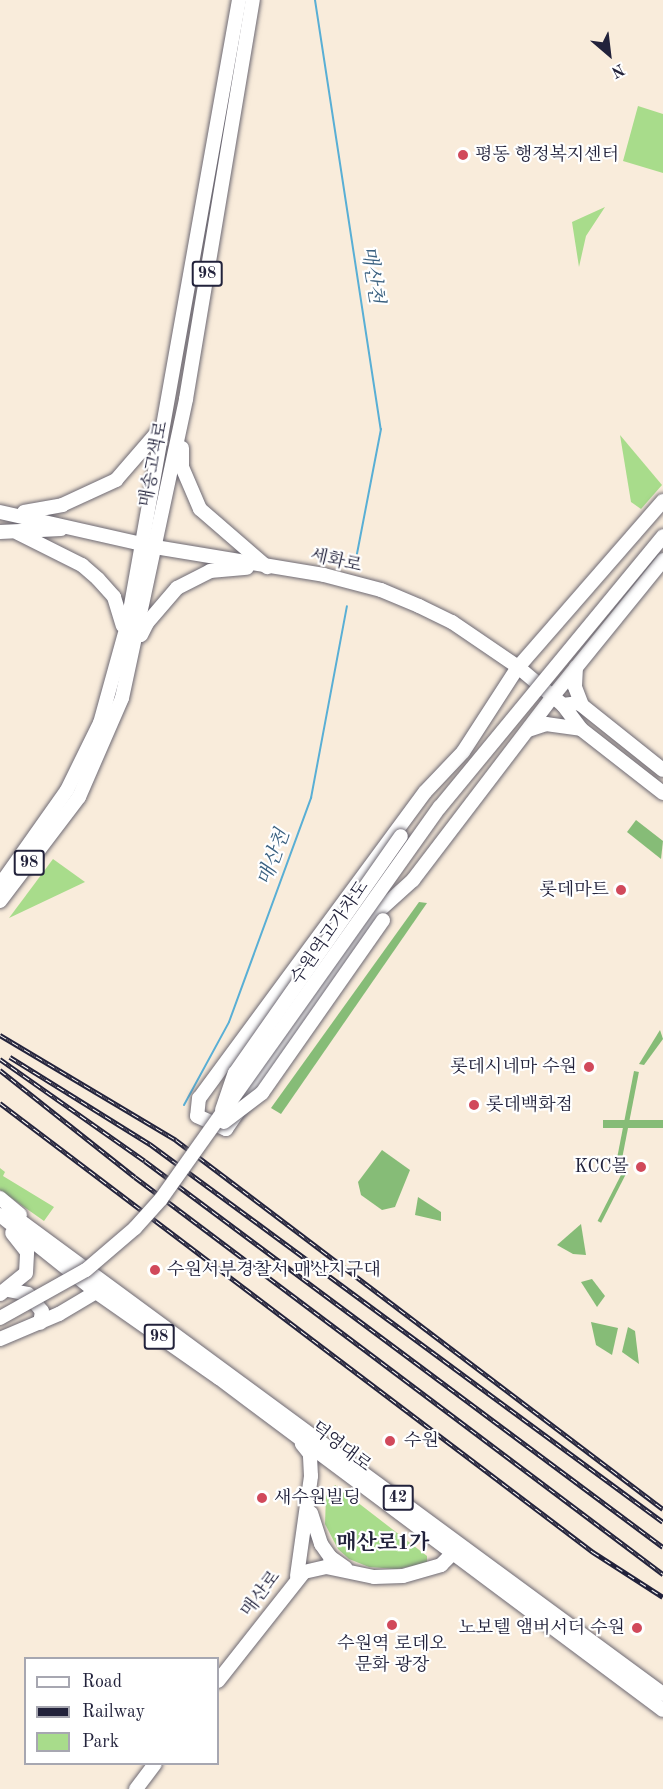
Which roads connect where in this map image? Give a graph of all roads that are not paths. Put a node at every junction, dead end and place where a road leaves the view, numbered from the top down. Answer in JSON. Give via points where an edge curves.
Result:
{"nodes":[{"id":1,"x":239,"y":0,"type":"edge"},
{"id":2,"x":253,"y":0,"type":"edge"},
{"id":3,"x":183,"y":414,"type":"junction"},
{"id":4,"x":162,"y":426,"type":"junction"},
{"id":5,"x":663,"y":501,"type":"edge"},
{"id":6,"x":0,"y":512,"type":"edge"},
{"id":7,"x":18,"y":513,"type":"junction"},
{"id":8,"x":71,"y":527,"type":"junction"},
{"id":9,"x":0,"y":532,"type":"edge"},
{"id":10,"x":18,"y":533,"type":"junction"},
{"id":11,"x":663,"y":536,"type":"edge"},
{"id":12,"x":149,"y":546,"type":"junction"},
{"id":13,"x":663,"y":560,"type":"edge"},
{"id":14,"x":267,"y":567,"type":"junction"},
{"id":15,"x":124,"y":634,"type":"junction"},
{"id":16,"x":132,"y":657,"type":"junction"},
{"id":17,"x":518,"y":667,"type":"junction"},
{"id":18,"x":576,"y":667,"type":"junction"},
{"id":19,"x":558,"y":700,"type":"junction"},
{"id":20,"x":582,"y":705,"type":"junction"},
{"id":21,"x":581,"y":729,"type":"junction"},
{"id":22,"x":527,"y":730,"type":"junction"},
{"id":23,"x":463,"y":752,"type":"junction"},
{"id":24,"x":663,"y":770,"type":"edge"},
{"id":25,"x":663,"y":793,"type":"edge"},
{"id":26,"x":413,"y":880,"type":"junction"},
{"id":27,"x":0,"y":885,"type":"edge"},
{"id":28,"x":0,"y":901,"type":"edge"},
{"id":29,"x":217,"y":1126,"type":"junction"},
{"id":30,"x":0,"y":1198,"type":"edge"},
{"id":31,"x":0,"y":1206,"type":"edge"},
{"id":32,"x":1,"y":1220,"type":"edge"},
{"id":33,"x":29,"y":1231,"type":"junction"},
{"id":34,"x":4,"y":1292,"type":"edge"},
{"id":35,"x":96,"y":1292,"type":"junction"},
{"id":36,"x":0,"y":1318,"type":"edge"},
{"id":37,"x":40,"y":1323,"type":"junction"},
{"id":38,"x":0,"y":1339,"type":"edge"},
{"id":39,"x":295,"y":1435,"type":"junction"},
{"id":40,"x":333,"y":1457,"type":"junction"},
{"id":41,"x":309,"y":1500,"type":"junction"},
{"id":42,"x":457,"y":1549,"type":"junction"},
{"id":43,"x":354,"y":1572,"type":"junction"},
{"id":44,"x":297,"y":1576,"type":"junction"},
{"id":45,"x":219,"y":1680,"type":"edge"},
{"id":46,"x":632,"y":1688,"type":"junction"},
{"id":47,"x":663,"y":1695,"type":"edge"},
{"id":48,"x":663,"y":1710,"type":"edge"},
{"id":49,"x":663,"y":1721,"type":"edge"},
{"id":50,"x":154,"y":1765,"type":"edge"},
{"id":51,"x":136,"y":1789,"type":"edge"}],
"edges":[{"from":1,"to":4,"type":"main road","name":"매송고색로"},
{"from":2,"to":3,"type":"main road","name":"매송고색로","number":"98"},
{"from":3,"to":12,"type":"main road","name":"매송고색로","number":"98"},
{"from":3,"to":14,"type":"main road","via":[[182,467],[200,509]]},
{"from":4,"to":7,"type":"main road","via":[[116,480],[62,505]]},
{"from":4,"to":12,"type":"main road","name":"매송고색로"},
{"from":5,"to":17,"type":"main road"},
{"from":6,"to":7,"type":"main road","name":"세화로"},
{"from":7,"to":8,"type":"main road","name":"세화로"},
{"from":8,"to":10,"type":"main road","name":"세화로"},
{"from":8,"to":12,"type":"main road","name":"세화로"},
{"from":9,"to":10,"type":"main road","name":"세화로"},
{"from":10,"to":15,"type":"main road","via":[[82,565],[98,579],[121,611]]},
{"from":11,"to":29,"type":"main road","name":"수원역고가차도","bridge":true,"via":[[440,807]]},
{"from":12,"to":14,"type":"main road","name":"세화로"},
{"from":12,"to":15,"type":"main road","name":"매송고색로"},
{"from":12,"to":16,"type":"main road","name":"매송고색로","number":"98"},
{"from":13,"to":18,"type":"main road"},
{"from":14,"to":16,"type":"main road","via":[[210,571],[177,588],[147,623]]},
{"from":14,"to":17,"type":"main road","name":"세화로","via":[[324,575],[381,591],[452,622]]},
{"from":15,"to":27,"type":"main road","name":"매송고색로","via":[[100,723],[72,781]]},
{"from":16,"to":28,"type":"main road","name":"매송고색로","number":"98","via":[[109,734],[79,797]]},
{"from":17,"to":19,"type":"main road","name":"세화로"},
{"from":17,"to":23,"type":"main road"},
{"from":18,"to":19,"type":"main road"},
{"from":18,"to":20,"type":"main road","via":[[575,687]]},
{"from":19,"to":20,"type":"main road"},
{"from":19,"to":21,"type":"main road","name":"세화로"},
{"from":19,"to":22,"type":"main road"},
{"from":20,"to":24,"type":"main road"},
{"from":21,"to":22,"type":"main road","via":[[546,724]]},
{"from":21,"to":25,"type":"main road","name":"세화로"},
{"from":22,"to":26,"type":"main road"},
{"from":23,"to":26,"type":"main road","via":[[425,792],[199,1098],[197,1116],[226,1129],[373,916]]},
{"from":23,"to":29,"type":"main road","bridge":true,"via":[[235,1073]]},
{"from":26,"to":29,"type":"main road","bridge":true,"via":[[262,1093]]},
{"from":29,"to":36,"type":"main road","name":"수원역고가차도","bridge":true,"via":[[161,1199],[111,1250],[61,1287]]},
{"from":30,"to":33,"type":"main road","name":"덕영대로"},
{"from":31,"to":33,"type":"main road","name":"덕영대로","number":"98"},
{"from":32,"to":33,"type":"main road","name":"덕영대로"},
{"from":32,"to":34,"type":"main road","via":[[22,1242],[28,1262],[21,1280]]},
{"from":33,"to":35,"type":"main road","name":"덕영대로","number":"98"},
{"from":33,"to":40,"type":"main road","name":"덕영대로","number":"98"},
{"from":34,"to":37,"type":"main road","via":[[28,1294],[42,1311]]},
{"from":35,"to":37,"type":"main road"},
{"from":35,"to":39,"type":"main road","name":"덕영대로","number":"98"},
{"from":37,"to":38,"type":"main road"},
{"from":39,"to":40,"type":"main road","name":"덕영대로"},
{"from":39,"to":41,"type":"main road","number":"98","via":[[310,1454]]},
{"from":40,"to":41,"type":"main road","via":[[314,1482]]},
{"from":40,"to":42,"type":"main road","name":"덕영대로","number":"42"},
{"from":41,"to":43,"type":"main road","name":"매산로","via":[[321,1544],[330,1557]]},
{"from":41,"to":44,"type":"main road"},
{"from":42,"to":43,"type":"main road","name":"매산로","via":[[425,1572],[403,1576]]},
{"from":42,"to":46,"type":"main road","name":"덕영대로","number":"42"},
{"from":42,"to":47,"type":"main road","name":"덕영대로","number":"42"},
{"from":43,"to":44,"type":"main road","name":"매산로","via":[[320,1567]]},
{"from":44,"to":45,"type":"main road","name":"매산로"},
{"from":46,"to":48,"type":"main road","name":"덕영대로","number":"42"},
{"from":46,"to":49,"type":"main road","via":[[641,1703]]},
{"from":50,"to":51,"type":"main road"}]}
